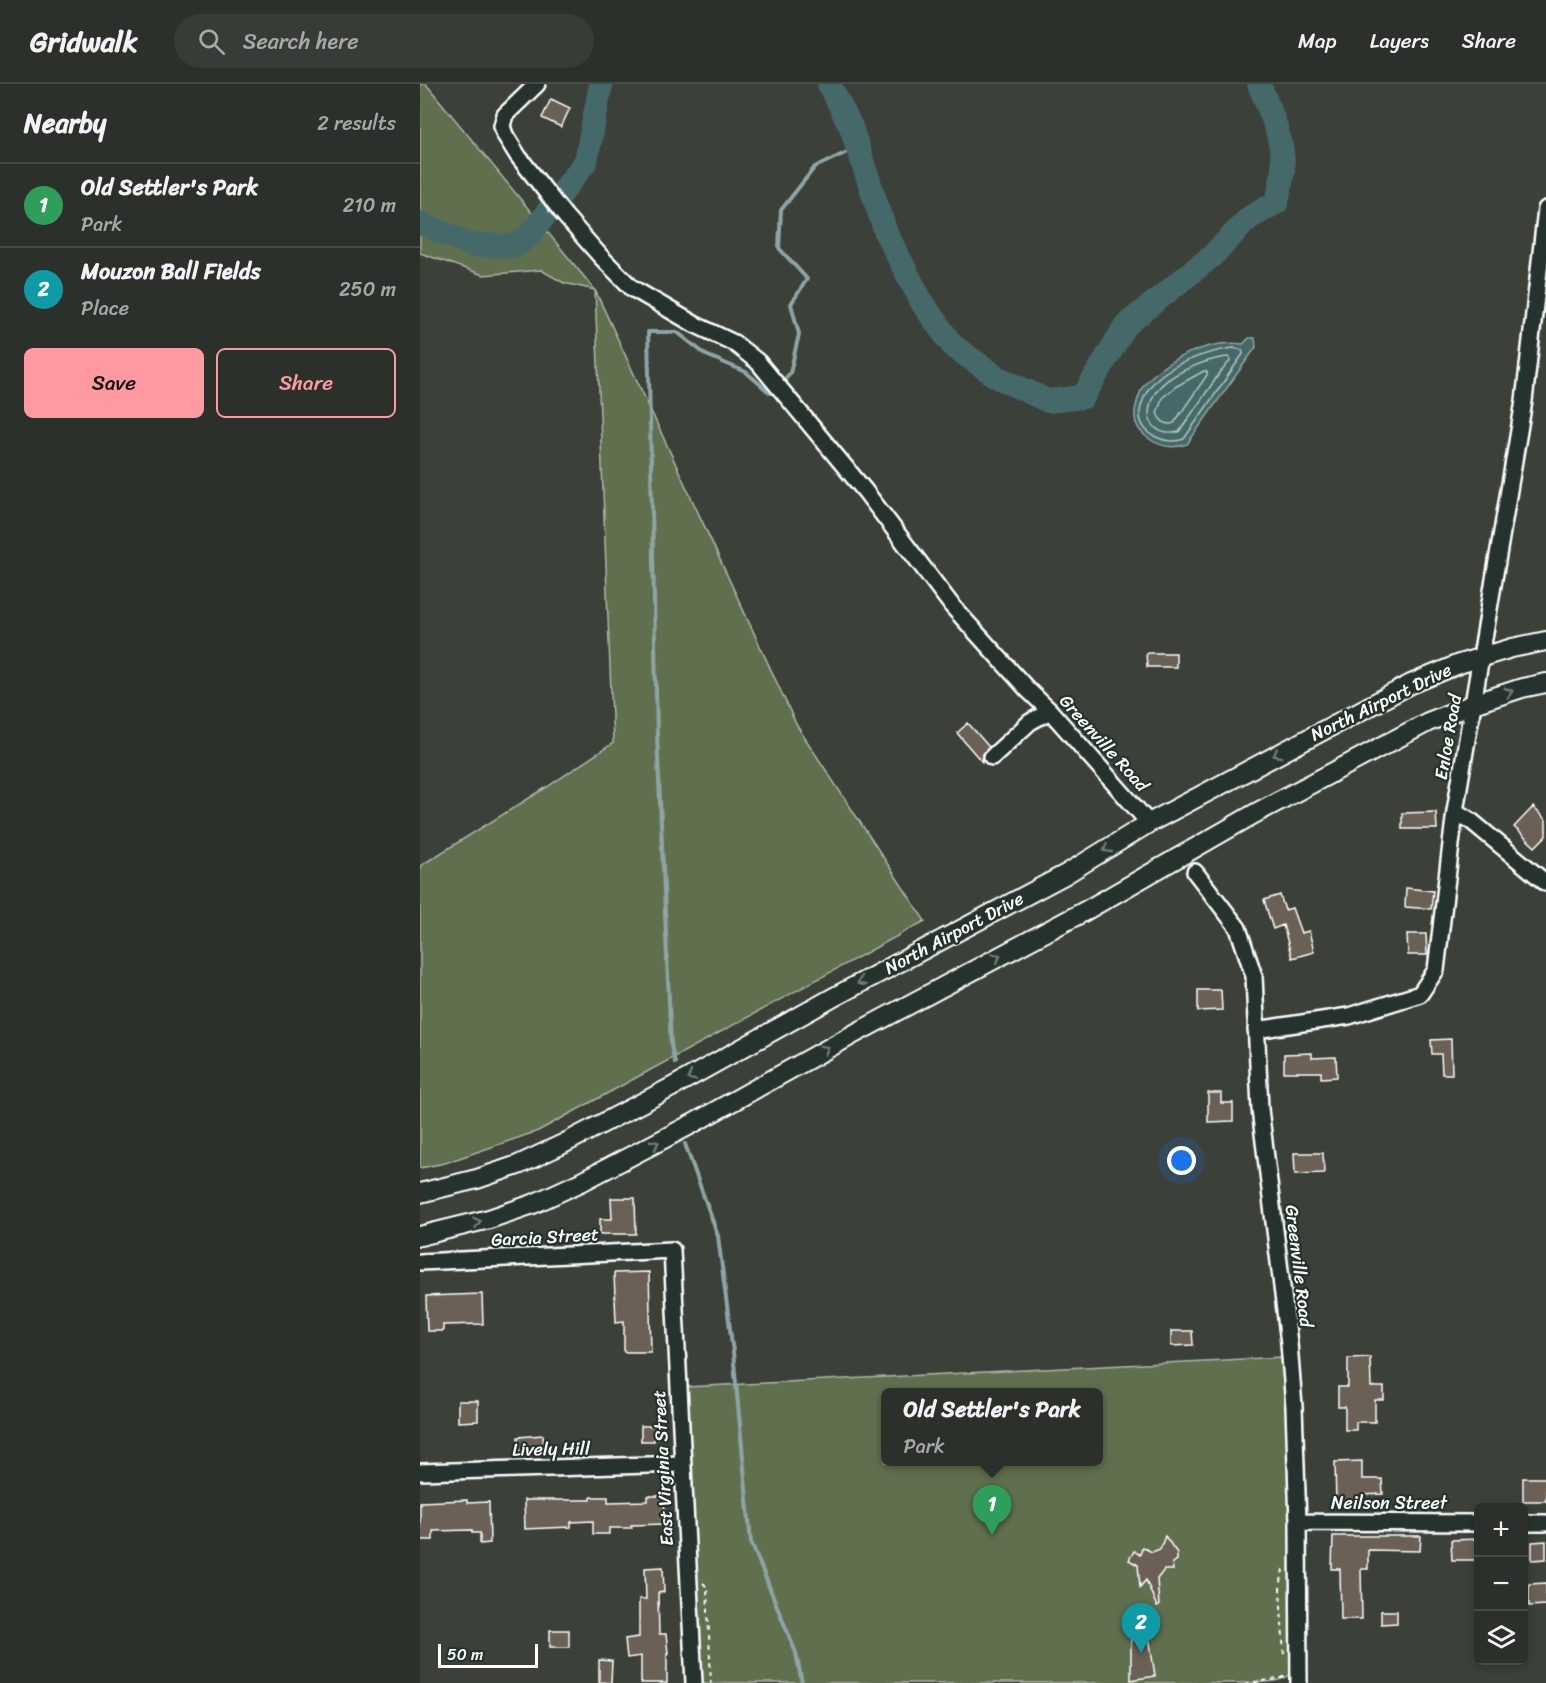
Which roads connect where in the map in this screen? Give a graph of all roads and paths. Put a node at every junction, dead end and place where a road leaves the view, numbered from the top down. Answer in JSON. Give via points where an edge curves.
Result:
{"nodes":[{"id":1,"x":537,"y":84,"type":"edge"},
{"id":2,"x":1546,"y":209,"type":"edge"},
{"id":3,"x":1546,"y":640,"type":"edge"},
{"id":4,"x":1481,"y":657,"type":"junction"},
{"id":5,"x":1546,"y":683,"type":"edge"},
{"id":6,"x":1473,"y":704,"type":"junction"},
{"id":7,"x":1050,"y":711,"type":"junction"},
{"id":8,"x":992,"y":757,"type":"dead end"},
{"id":9,"x":1455,"y":811,"type":"junction"},
{"id":10,"x":1149,"y":823,"type":"junction"},
{"id":11,"x":1195,"y":872,"type":"dead end"},
{"id":12,"x":1546,"y":883,"type":"edge"},
{"id":13,"x":1256,"y":1030,"type":"junction"},
{"id":14,"x":420,"y":1193,"type":"edge"},
{"id":15,"x":420,"y":1236,"type":"edge"},
{"id":16,"x":672,"y":1250,"type":"joint"},
{"id":17,"x":420,"y":1262,"type":"edge"},
{"id":18,"x":682,"y":1464,"type":"junction"},
{"id":19,"x":420,"y":1472,"type":"edge"},
{"id":20,"x":1298,"y":1522,"type":"junction"},
{"id":21,"x":1474,"y":1523,"type":"edge"},
{"id":22,"x":1528,"y":1523,"type":"edge"},
{"id":23,"x":1546,"y":1523,"type":"edge"},
{"id":24,"x":1285,"y":1562,"type":"dead end"},
{"id":25,"x":689,"y":1583,"type":"junction"},
{"id":26,"x":1284,"y":1657,"type":"dead end"},
{"id":27,"x":1293,"y":1679,"type":"edge"},
{"id":28,"x":694,"y":1683,"type":"edge"},
{"id":29,"x":711,"y":1683,"type":"edge"},
{"id":30,"x":1245,"y":1683,"type":"edge"}],
"edges":[{"from":1,"to":7,"type":"street","name":"Greenville Road","via":[[506,115],[502,126],[518,156],[566,216],[632,288],[734,343],[758,362],[865,491],[953,607]]},
{"from":2,"to":4,"type":"street","name":"Enloe Road","via":[[1524,400]]},
{"from":3,"to":4,"type":"main road","name":"North Airport Drive"},
{"from":4,"to":6,"type":"street","name":"Enloe Road"},
{"from":4,"to":10,"type":"main road","name":"North Airport Drive","one_way":true,"via":[[1411,684]]},
{"from":6,"to":5,"type":"main road","one_way":true},
{"from":6,"to":9,"type":"street","name":"Enloe Road"},
{"from":15,"to":6,"type":"main road","one_way":true,"via":[[489,1219],[581,1182],[1085,911],[1263,809],[1428,722]]},
{"from":7,"to":8,"type":"street","via":[[1030,722]]},
{"from":7,"to":10,"type":"street","name":"Greenville Road"},
{"from":9,"to":12,"type":"street"},
{"from":9,"to":13,"type":"street","name":"Enloe Road","via":[[1436,969],[1420,994],[1349,1016]]},
{"from":10,"to":14,"type":"main road","name":"North Airport Drive","one_way":true,"via":[[1066,874],[563,1144],[487,1176]]},
{"from":11,"to":13,"type":"street","name":"Greenville Road","via":[[1232,919],[1244,942],[1254,976]]},
{"from":13,"to":20,"type":"street","name":"Greenville Road","via":[[1260,1109],[1291,1363]]},
{"from":16,"to":17,"type":"street","name":"Garcia Street"},
{"from":16,"to":18,"type":"street","name":"East Virginia Street"},
{"from":18,"to":19,"type":"street","name":"Lively Hill"},
{"from":18,"to":25,"type":"street","name":"East Virginia Street"},
{"from":20,"to":21,"type":"street","name":"Neilson Street"},
{"from":20,"to":27,"type":"street","name":"Greenville Road"},
{"from":22,"to":23,"type":"street"},
{"from":24,"to":26,"type":"path","via":[[1280,1589]]},
{"from":25,"to":28,"type":"street","name":"East Virginia Street"},
{"from":25,"to":29,"type":"path","via":[[704,1583],[707,1587]]},
{"from":27,"to":30,"type":"path"}]}
